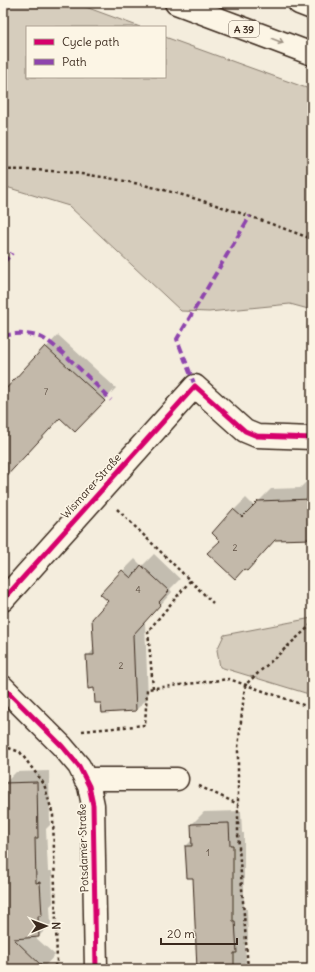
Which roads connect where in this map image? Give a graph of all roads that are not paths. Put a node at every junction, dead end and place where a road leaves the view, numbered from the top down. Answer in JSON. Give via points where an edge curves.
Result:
{"nodes":[{"id":1,"x":176,"y":3,"type":"edge"},
{"id":2,"x":299,"y":3,"type":"edge"},
{"id":3,"x":312,"y":8,"type":"edge"},
{"id":4,"x":312,"y":54,"type":"edge"},
{"id":5,"x":312,"y":438,"type":"edge"},
{"id":6,"x":3,"y":600,"type":"edge"},
{"id":7,"x":3,"y":687,"type":"edge"},
{"id":8,"x":85,"y":779,"type":"junction"},
{"id":9,"x":177,"y":779,"type":"road end"},
{"id":10,"x":96,"y":969,"type":"edge"}],
"edges":[{"from":1,"to":4,"type":"main road","number":"A 39","one_way":true},
{"from":2,"to":3,"type":"main road"},
{"from":5,"to":6,"type":"main road","name":"Wismarer Straße","via":[[257,436],[245,431],[195,386]]},
{"from":7,"to":8,"type":"main road","name":"Potsdamer Straße","via":[[51,734],[79,766]]},
{"from":8,"to":9,"type":"main road"},
{"from":8,"to":10,"type":"main road","name":"Potsdamer Straße","via":[[93,805]]}]}
